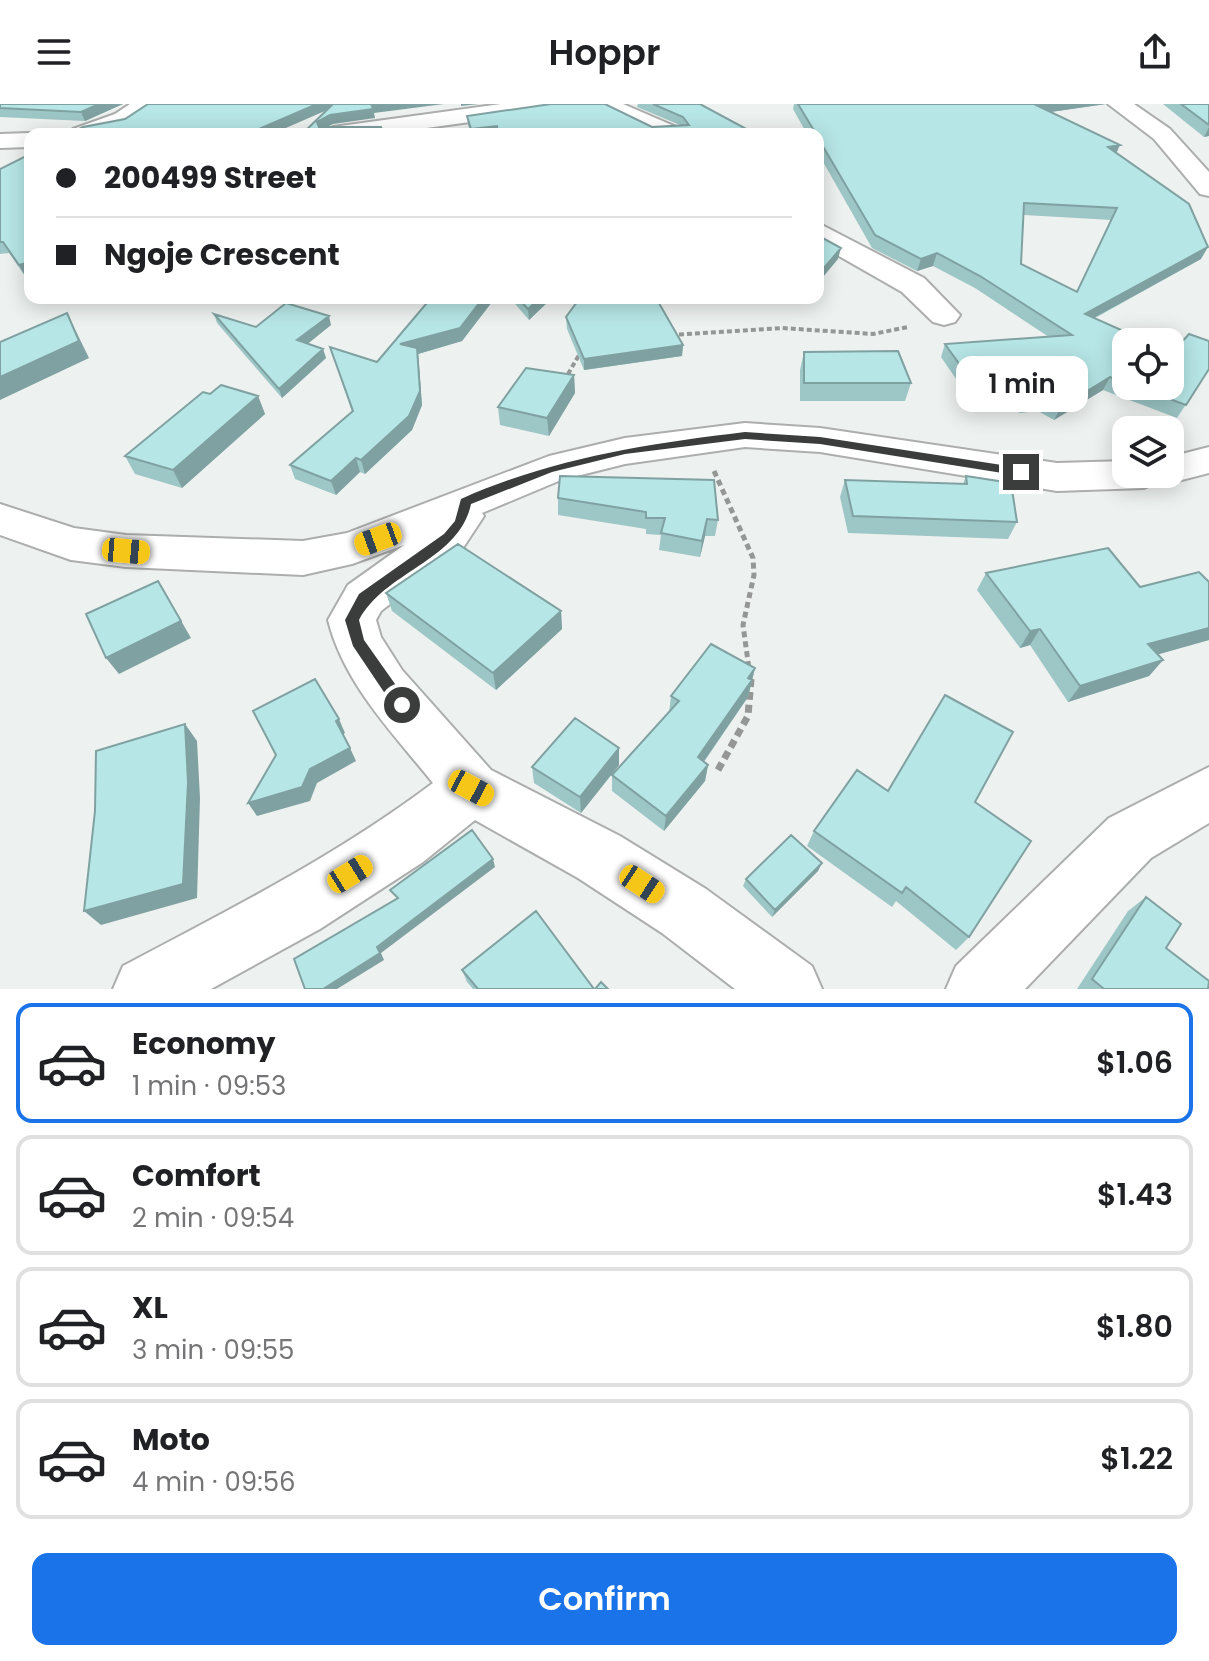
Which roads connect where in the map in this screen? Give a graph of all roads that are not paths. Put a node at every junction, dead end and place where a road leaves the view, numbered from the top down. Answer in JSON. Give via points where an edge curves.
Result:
{"nodes":[{"id":1,"x":145,"y":104,"type":"edge"},
{"id":2,"x":550,"y":104,"type":"edge"},
{"id":3,"x":604,"y":104,"type":"edge"},
{"id":4,"x":1124,"y":107,"type":"edge"},
{"id":5,"x":1154,"y":117,"type":"junction"},
{"id":6,"x":98,"y":128,"type":"edge"},
{"id":7,"x":376,"y":128,"type":"edge"},
{"id":8,"x":659,"y":128,"type":"edge"},
{"id":9,"x":24,"y":140,"type":"edge"},
{"id":10,"x":0,"y":141,"type":"edge"},
{"id":11,"x":1209,"y":154,"type":"edge"},
{"id":12,"x":1209,"y":188,"type":"edge"},
{"id":13,"x":826,"y":242,"type":"edge"},
{"id":14,"x":944,"y":315,"type":"road end"},
{"id":15,"x":1209,"y":460,"type":"edge"},
{"id":16,"x":1184,"y":466,"type":"edge"},
{"id":17,"x":1112,"y":475,"type":"edge"},
{"id":18,"x":466,"y":502,"type":"junction"},
{"id":19,"x":0,"y":519,"type":"edge"},
{"id":20,"x":471,"y":788,"type":"junction"},
{"id":21,"x":1209,"y":793,"type":"edge"},
{"id":22,"x":146,"y":989,"type":"edge"},
{"id":23,"x":789,"y":989,"type":"edge"},
{"id":24,"x":979,"y":989,"type":"edge"}],
"edges":[{"from":1,"to":6,"type":"street"},
{"from":2,"to":7,"type":"street"},
{"from":3,"to":8,"type":"street"},
{"from":4,"to":5,"type":"street"},
{"from":5,"to":11,"type":"street"},
{"from":5,"to":12,"type":"street"},
{"from":9,"to":10,"type":"street"},
{"from":13,"to":14,"type":"street","via":[[864,255],[913,285]]},
{"from":15,"to":16,"type":"street"},
{"from":17,"to":18,"type":"street","via":[[1057,477],[820,440],[745,435],[625,451],[549,469]]},
{"from":18,"to":19,"type":"street","via":[[352,548],[303,558],[71,544]]},
{"from":18,"to":20,"type":"street","via":[[461,522],[448,537],[364,598],[352,620],[358,642],[384,685]]},
{"from":20,"to":22,"type":"street","via":[[402,842],[311,899]]},
{"from":20,"to":23,"type":"street","via":[[672,903]]},
{"from":21,"to":24,"type":"street","via":[[1130,838]]}]}
